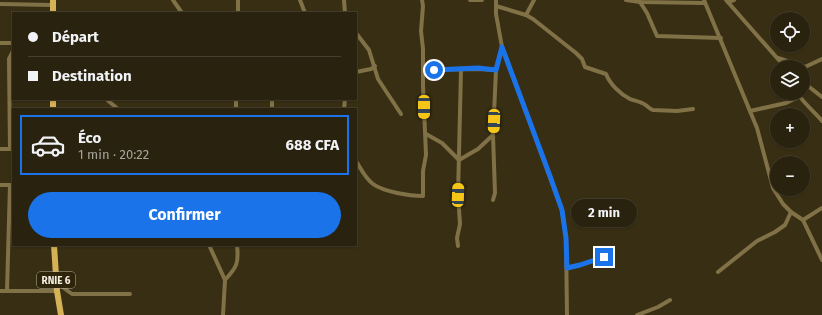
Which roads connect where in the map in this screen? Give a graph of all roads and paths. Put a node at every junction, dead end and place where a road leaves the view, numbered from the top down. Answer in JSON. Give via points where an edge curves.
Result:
{"nodes":[{"id":1,"x":173,"y":0,"type":"edge"},
{"id":2,"x":238,"y":0,"type":"edge"},
{"id":3,"x":300,"y":0,"type":"edge"},
{"id":4,"x":422,"y":0,"type":"edge"},
{"id":5,"x":470,"y":0,"type":"edge"},
{"id":6,"x":482,"y":0,"type":"edge"},
{"id":7,"x":496,"y":0,"type":"edge"},
{"id":8,"x":535,"y":0,"type":"edge"},
{"id":9,"x":626,"y":0,"type":"edge"},
{"id":10,"x":734,"y":0,"type":"edge"},
{"id":11,"x":704,"y":1,"type":"edge"},
{"id":12,"x":727,"y":1,"type":"edge"},
{"id":13,"x":9,"y":2,"type":"edge"},
{"id":14,"x":344,"y":2,"type":"edge"},
{"id":15,"x":640,"y":2,"type":"junction"},
{"id":16,"x":53,"y":3,"type":"edge"},
{"id":17,"x":0,"y":4,"type":"edge"},
{"id":18,"x":496,"y":6,"type":"junction"},
{"id":19,"x":181,"y":12,"type":"edge"},
{"id":20,"x":238,"y":12,"type":"edge"},
{"id":21,"x":305,"y":12,"type":"edge"},
{"id":22,"x":346,"y":12,"type":"edge"},
{"id":23,"x":526,"y":14,"type":"junction"},
{"id":24,"x":357,"y":33,"type":"edge"},
{"id":25,"x":721,"y":38,"type":"junction"},
{"id":26,"x":0,"y":43,"type":"edge"},
{"id":27,"x":12,"y":43,"type":"edge"},
{"id":28,"x":502,"y":47,"type":"junction"},
{"id":29,"x":12,"y":53,"type":"edge"},
{"id":30,"x":776,"y":57,"type":"junction"},
{"id":31,"x":822,"y":59,"type":"edge"},
{"id":32,"x":779,"y":60,"type":"edge"},
{"id":33,"x":375,"y":66,"type":"junction"},
{"id":34,"x":424,"y":70,"type":"junction"},
{"id":35,"x":461,"y":70,"type":"junction"},
{"id":36,"x":496,"y":70,"type":"junction"},
{"id":37,"x":357,"y":72,"type":"edge"},
{"id":38,"x":810,"y":88,"type":"edge"},
{"id":39,"x":822,"y":97,"type":"edge"},
{"id":40,"x":107,"y":100,"type":"edge"},
{"id":41,"x":790,"y":100,"type":"edge"},
{"id":42,"x":803,"y":100,"type":"edge"},
{"id":43,"x":117,"y":108,"type":"edge"},
{"id":44,"x":693,"y":108,"type":"dead end"},
{"id":45,"x":750,"y":111,"type":"junction"},
{"id":46,"x":401,"y":114,"type":"dead end"},
{"id":47,"x":822,"y":121,"type":"edge"},
{"id":48,"x":426,"y":134,"type":"junction"},
{"id":49,"x":493,"y":135,"type":"junction"},
{"id":50,"x":0,"y":149,"type":"edge"},
{"id":51,"x":12,"y":149,"type":"edge"},
{"id":52,"x":459,"y":160,"type":"junction"},
{"id":53,"x":357,"y":162,"type":"edge"},
{"id":54,"x":0,"y":185,"type":"edge"},
{"id":55,"x":11,"y":185,"type":"edge"},
{"id":56,"x":493,"y":200,"type":"dead end"},
{"id":57,"x":822,"y":208,"type":"edge"},
{"id":58,"x":791,"y":212,"type":"junction"},
{"id":59,"x":803,"y":220,"type":"junction"},
{"id":60,"x":54,"y":246,"type":"edge"},
{"id":61,"x":210,"y":246,"type":"edge"},
{"id":62,"x":237,"y":246,"type":"edge"},
{"id":63,"x":458,"y":246,"type":"dead end"},
{"id":64,"x":604,"y":257,"type":"dead end"},
{"id":65,"x":822,"y":260,"type":"edge"},
{"id":66,"x":567,"y":268,"type":"junction"},
{"id":67,"x":718,"y":272,"type":"dead end"},
{"id":68,"x":225,"y":280,"type":"junction"},
{"id":69,"x":56,"y":283,"type":"junction"},
{"id":70,"x":0,"y":291,"type":"edge"},
{"id":71,"x":7,"y":291,"type":"junction"},
{"id":72,"x":57,"y":291,"type":"junction"},
{"id":73,"x":130,"y":294,"type":"dead end"},
{"id":74,"x":670,"y":300,"type":"dead end"},
{"id":75,"x":61,"y":315,"type":"edge"},
{"id":76,"x":223,"y":315,"type":"edge"},
{"id":77,"x":567,"y":315,"type":"edge"},
{"id":78,"x":636,"y":315,"type":"edge"}],
"edges":[{"from":1,"to":19,"type":"street"},
{"from":2,"to":20,"type":"street"},
{"from":3,"to":21,"type":"street"},
{"from":4,"to":34,"type":"street"},
{"from":5,"to":6,"type":"street"},
{"from":7,"to":18,"type":"street"},
{"from":8,"to":23,"type":"street"},
{"from":9,"to":15,"type":"street"},
{"from":10,"to":12,"type":"street"},
{"from":11,"to":15,"type":"street"},
{"from":11,"to":25,"type":"street"},
{"from":12,"to":30,"type":"street"},
{"from":13,"to":16,"type":"street"},
{"from":13,"to":17,"type":"street"},
{"from":14,"to":22,"type":"street"},
{"from":15,"to":25,"type":"street","via":[[658,37]]},
{"from":18,"to":23,"type":"street"},
{"from":18,"to":28,"type":"street"},
{"from":23,"to":44,"type":"street","via":[[576,53],[585,67],[606,74],[612,86],[631,99],[653,110],[677,111]]},
{"from":24,"to":33,"type":"street","via":[[369,50]]},
{"from":25,"to":45,"type":"street"},
{"from":26,"to":27,"type":"street"},
{"from":28,"to":36,"type":"street"},
{"from":28,"to":66,"type":"street","via":[[562,210]]},
{"from":29,"to":51,"type":"street","via":[[9,59]]},
{"from":30,"to":31,"type":"street","via":[[805,67]]},
{"from":30,"to":32,"type":"street"},
{"from":33,"to":37,"type":"street"},
{"from":33,"to":46,"type":"street","via":[[378,79]]},
{"from":34,"to":35,"type":"street"},
{"from":34,"to":48,"type":"street"},
{"from":35,"to":36,"type":"street"},
{"from":35,"to":52,"type":"street"},
{"from":36,"to":49,"type":"street"},
{"from":38,"to":39,"type":"street"},
{"from":40,"to":43,"type":"street"},
{"from":41,"to":45,"type":"street"},
{"from":42,"to":47,"type":"street"},
{"from":45,"to":58,"type":"street","via":[[773,188]]},
{"from":48,"to":52,"type":"street","via":[[442,143]]},
{"from":48,"to":53,"type":"street","via":[[423,196],[378,187],[368,179]]},
{"from":49,"to":52,"type":"street"},
{"from":49,"to":56,"type":"street"},
{"from":50,"to":51,"type":"street"},
{"from":52,"to":63,"type":"street"},
{"from":54,"to":55,"type":"street"},
{"from":55,"to":71,"type":"street"},
{"from":57,"to":59,"type":"street"},
{"from":58,"to":59,"type":"street"},
{"from":58,"to":67,"type":"street","via":[[785,225],[757,241]]},
{"from":59,"to":65,"type":"street"},
{"from":60,"to":69,"type":"main road","number":"RNIE 6"},
{"from":61,"to":68,"type":"street"},
{"from":62,"to":68,"type":"street","via":[[235,268]]},
{"from":64,"to":66,"type":"street"},
{"from":66,"to":77,"type":"street"},
{"from":68,"to":76,"type":"street"},
{"from":69,"to":72,"type":"main road","number":"RNIE 6"},
{"from":69,"to":73,"type":"street","via":[[72,294]]},
{"from":70,"to":71,"type":"street"},
{"from":71,"to":72,"type":"street"},
{"from":72,"to":75,"type":"main road","number":"RNIE 6"},
{"from":74,"to":78,"type":"street"}]}
